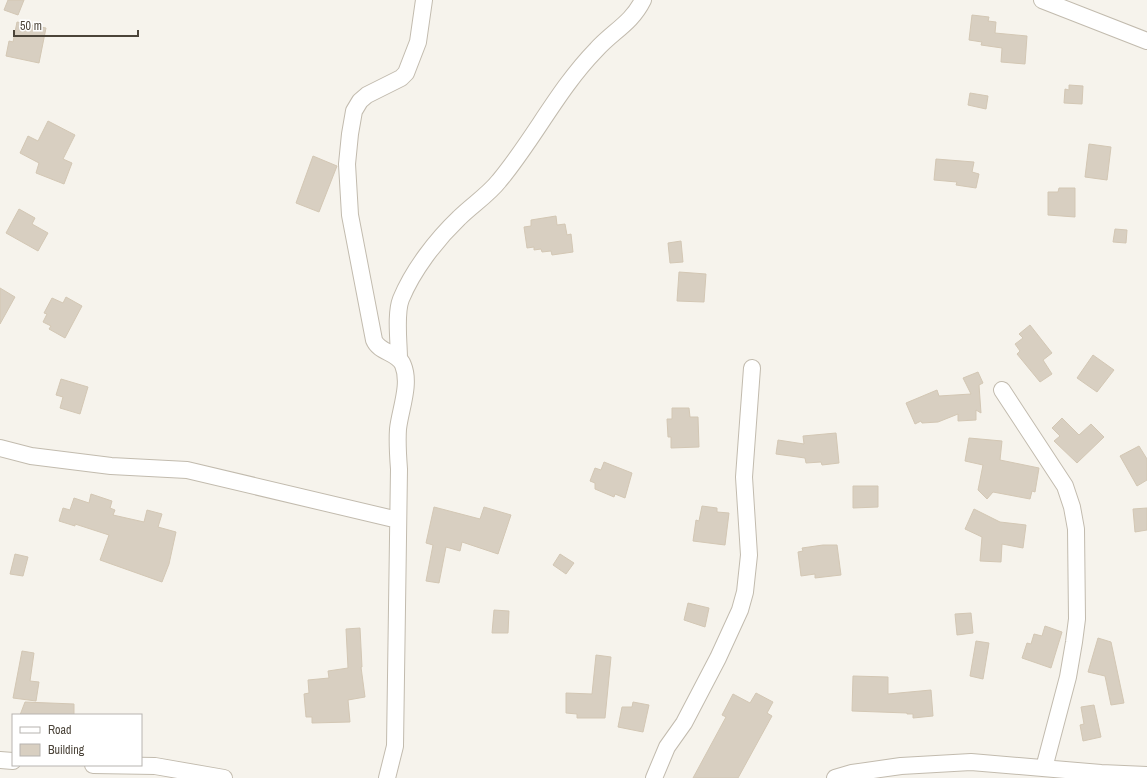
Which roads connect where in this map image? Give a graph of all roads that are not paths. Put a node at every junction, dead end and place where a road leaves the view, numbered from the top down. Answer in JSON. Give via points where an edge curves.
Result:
{"nodes":[{"id":1,"x":424,"y":0,"type":"edge"},
{"id":2,"x":643,"y":0,"type":"edge"},
{"id":3,"x":1042,"y":0,"type":"edge"},
{"id":4,"x":1147,"y":40,"type":"edge"},
{"id":5,"x":399,"y":359,"type":"junction"},
{"id":6,"x":752,"y":368,"type":"dead end"},
{"id":7,"x":1002,"y":390,"type":"dead end"},
{"id":8,"x":0,"y":448,"type":"edge"},
{"id":9,"x":398,"y":520,"type":"junction"},
{"id":10,"x":0,"y":760,"type":"edge"},
{"id":11,"x":12,"y":761,"type":"edge"},
{"id":12,"x":142,"y":766,"type":"edge"},
{"id":13,"x":1044,"y":768,"type":"junction"},
{"id":14,"x":1147,"y":775,"type":"edge"},
{"id":15,"x":206,"y":776,"type":"edge"},
{"id":16,"x":224,"y":778,"type":"edge"},
{"id":17,"x":387,"y":778,"type":"edge"},
{"id":18,"x":654,"y":778,"type":"edge"},
{"id":19,"x":835,"y":778,"type":"edge"}],
"edges":[{"from":1,"to":5,"type":"street","via":[[418,42],[406,74],[367,95],[357,106],[350,134],[347,164],[350,215],[374,340],[378,347]]},
{"from":2,"to":5,"type":"street","via":[[632,19],[596,49],[499,182],[458,219],[414,274],[400,301]]},
{"from":3,"to":4,"type":"street"},
{"from":5,"to":9,"type":"street","via":[[404,369],[405,385],[398,429]]},
{"from":6,"to":18,"type":"street","via":[[744,477],[749,555],[745,592],[740,610],[718,658],[684,723],[667,747]]},
{"from":7,"to":13,"type":"street","via":[[1065,486],[1076,529],[1077,619],[1074,642],[1068,677]]},
{"from":8,"to":9,"type":"street","via":[[31,456],[111,466],[187,470]]},
{"from":9,"to":17,"type":"street","via":[[395,746]]},
{"from":10,"to":11,"type":"street"},
{"from":12,"to":15,"type":"street"},
{"from":13,"to":14,"type":"street"},
{"from":13,"to":19,"type":"street","via":[[971,762],[901,766]]},
{"from":15,"to":16,"type":"street"}]}
